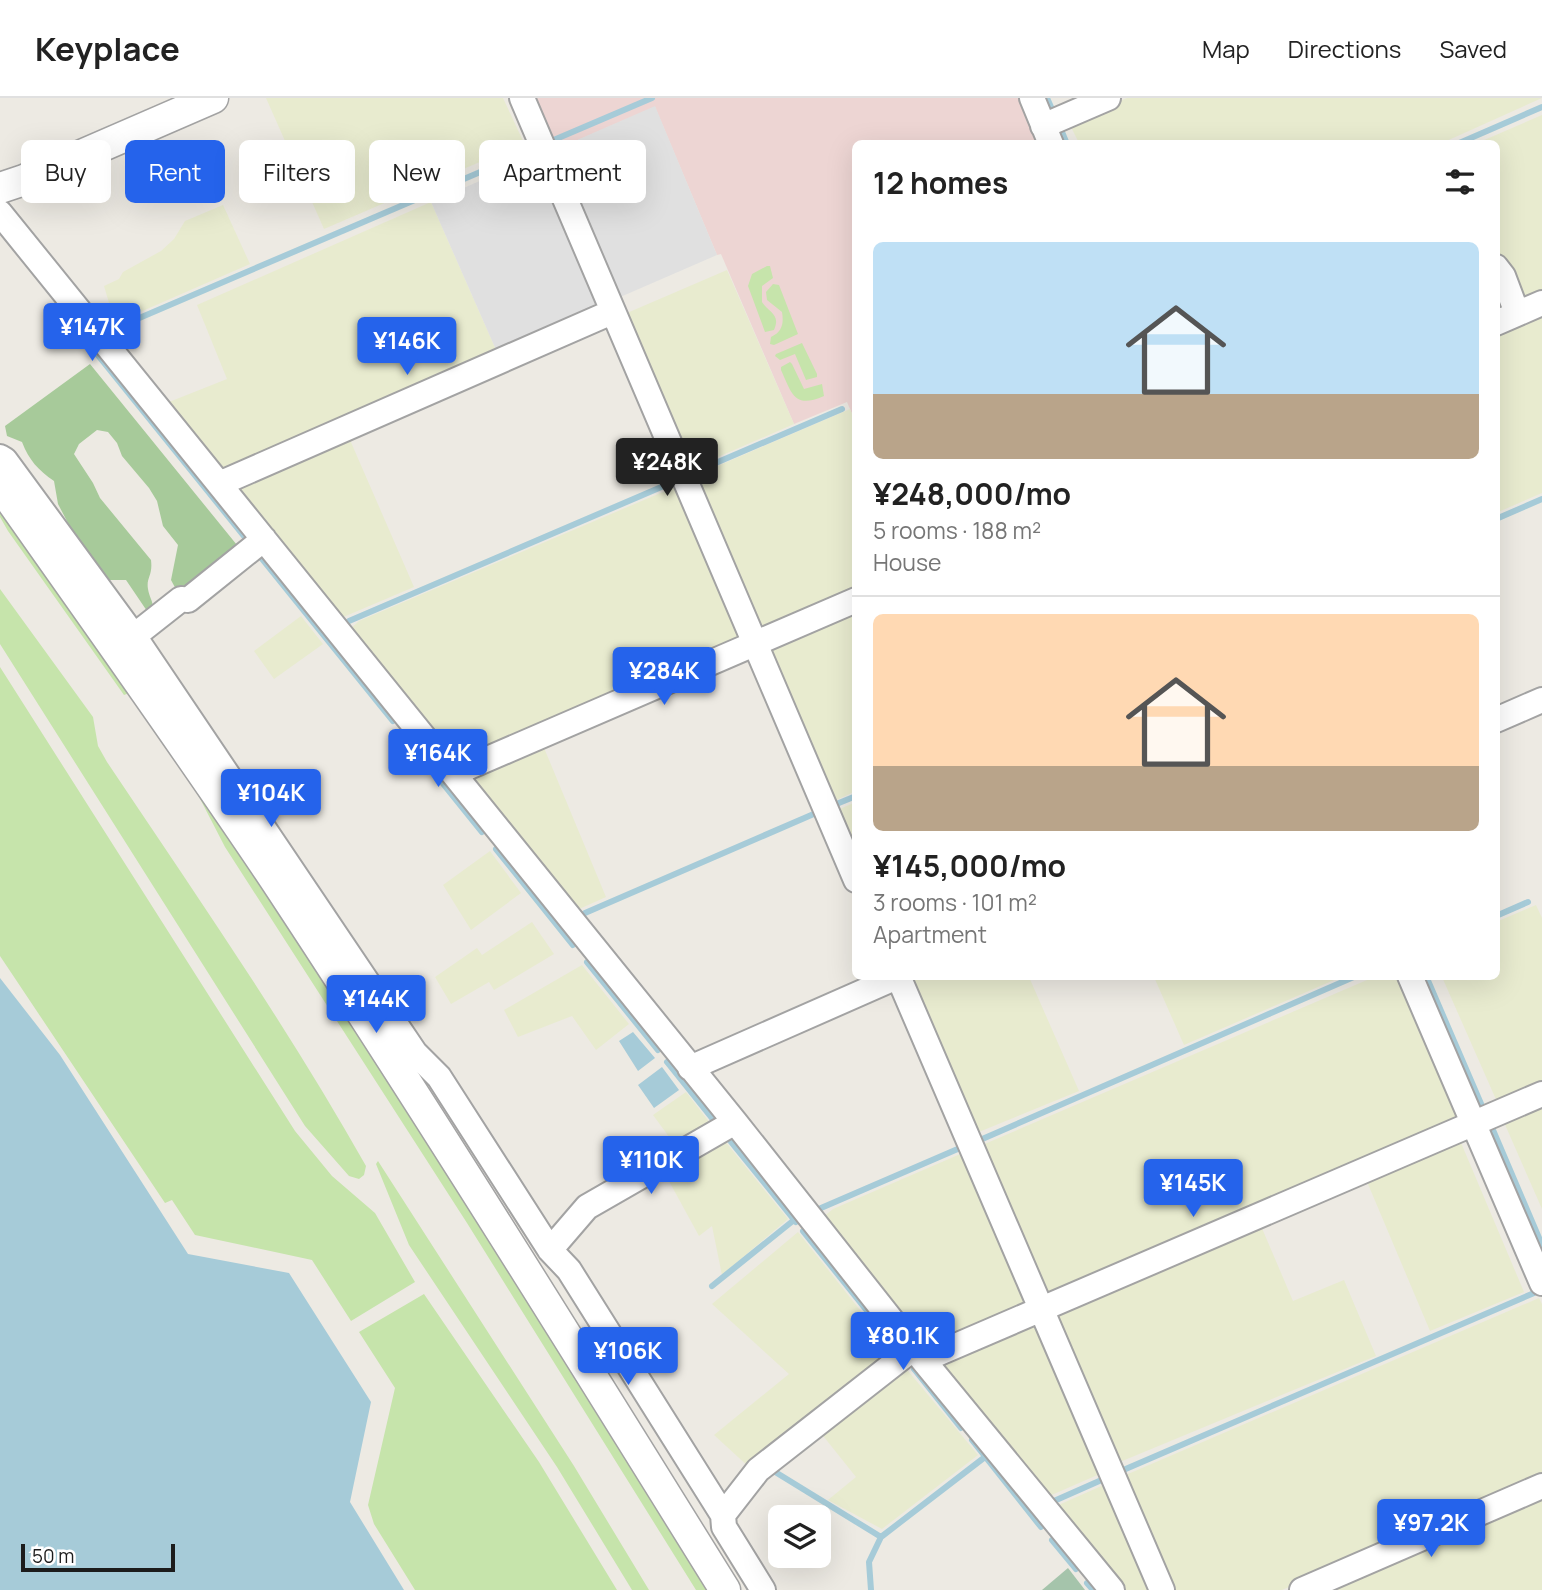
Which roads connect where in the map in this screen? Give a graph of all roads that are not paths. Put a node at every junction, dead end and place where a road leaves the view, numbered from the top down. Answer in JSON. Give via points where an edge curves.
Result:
{"nodes":[{"id":1,"x":213,"y":98,"type":"edge"},
{"id":2,"x":522,"y":98,"type":"edge"},
{"id":3,"x":1031,"y":98,"type":"edge"},
{"id":4,"x":1108,"y":98,"type":"edge"},
{"id":5,"x":1053,"y":127,"type":"edge"},
{"id":6,"x":0,"y":188,"type":"edge"},
{"id":7,"x":0,"y":213,"type":"edge"},
{"id":8,"x":1500,"y":272,"type":"edge"},
{"id":9,"x":1542,"y":303,"type":"edge"},
{"id":10,"x":612,"y":312,"type":"junction"},
{"id":11,"x":1507,"y":318,"type":"edge"},
{"id":12,"x":0,"y":457,"type":"edge"},
{"id":13,"x":219,"y":484,"type":"junction"},
{"id":14,"x":0,"y":485,"type":"edge"},
{"id":15,"x":264,"y":539,"type":"junction"},
{"id":16,"x":852,"y":602,"type":"edge"},
{"id":17,"x":134,"y":636,"type":"junction"},
{"id":18,"x":754,"y":644,"type":"junction"},
{"id":19,"x":1542,"y":700,"type":"edge"},
{"id":20,"x":1500,"y":718,"type":"edge"},
{"id":21,"x":455,"y":773,"type":"junction"},
{"id":22,"x":852,"y":871,"type":"edge"},
{"id":23,"x":891,"y":980,"type":"edge"},
{"id":24,"x":899,"y":980,"type":"edge"},
{"id":25,"x":1412,"y":980,"type":"edge"},
{"id":26,"x":690,"y":1068,"type":"junction"},
{"id":27,"x":1542,"y":1094,"type":"edge"},
{"id":28,"x":1483,"y":1119,"type":"junction"},
{"id":29,"x":735,"y":1122,"type":"junction"},
{"id":30,"x":550,"y":1250,"type":"junction"},
{"id":31,"x":1542,"y":1283,"type":"edge"},
{"id":32,"x":1041,"y":1309,"type":"junction"},
{"id":33,"x":919,"y":1354,"type":"junction"},
{"id":34,"x":1542,"y":1486,"type":"edge"},
{"id":35,"x":723,"y":1515,"type":"junction"},
{"id":36,"x":725,"y":1590,"type":"edge"},
{"id":37,"x":763,"y":1590,"type":"edge"},
{"id":38,"x":1112,"y":1590,"type":"edge"},
{"id":39,"x":1163,"y":1590,"type":"edge"},
{"id":40,"x":1302,"y":1590,"type":"edge"}],
"edges":[{"from":1,"to":6,"type":"street"},
{"from":2,"to":10,"type":"street"},
{"from":3,"to":5,"type":"street"},
{"from":4,"to":5,"type":"street"},
{"from":7,"to":13,"type":"street"},
{"from":8,"to":11,"type":"street"},
{"from":9,"to":11,"type":"street"},
{"from":10,"to":13,"type":"street"},
{"from":10,"to":18,"type":"street"},
{"from":12,"to":17,"type":"street"},
{"from":13,"to":15,"type":"street"},
{"from":14,"to":36,"type":"street","via":[[280,888]]},
{"from":15,"to":17,"type":"street"},
{"from":15,"to":21,"type":"street"},
{"from":16,"to":18,"type":"street"},
{"from":17,"to":30,"type":"street","via":[[415,1054],[439,1077]]},
{"from":18,"to":21,"type":"street"},
{"from":18,"to":22,"type":"street"},
{"from":19,"to":20,"type":"street"},
{"from":21,"to":26,"type":"street"},
{"from":23,"to":26,"type":"street"},
{"from":24,"to":32,"type":"street"},
{"from":25,"to":28,"type":"street"},
{"from":26,"to":29,"type":"street"},
{"from":27,"to":28,"type":"street"},
{"from":28,"to":31,"type":"street"},
{"from":28,"to":32,"type":"street"},
{"from":29,"to":30,"type":"street","via":[[587,1207]]},
{"from":29,"to":33,"type":"street"},
{"from":30,"to":35,"type":"street","via":[[569,1270]]},
{"from":32,"to":33,"type":"street"},
{"from":32,"to":39,"type":"street"},
{"from":33,"to":35,"type":"street","via":[[758,1470]]},
{"from":33,"to":38,"type":"street"},
{"from":34,"to":40,"type":"street"},
{"from":35,"to":37,"type":"street","via":[[724,1527]]}]}
